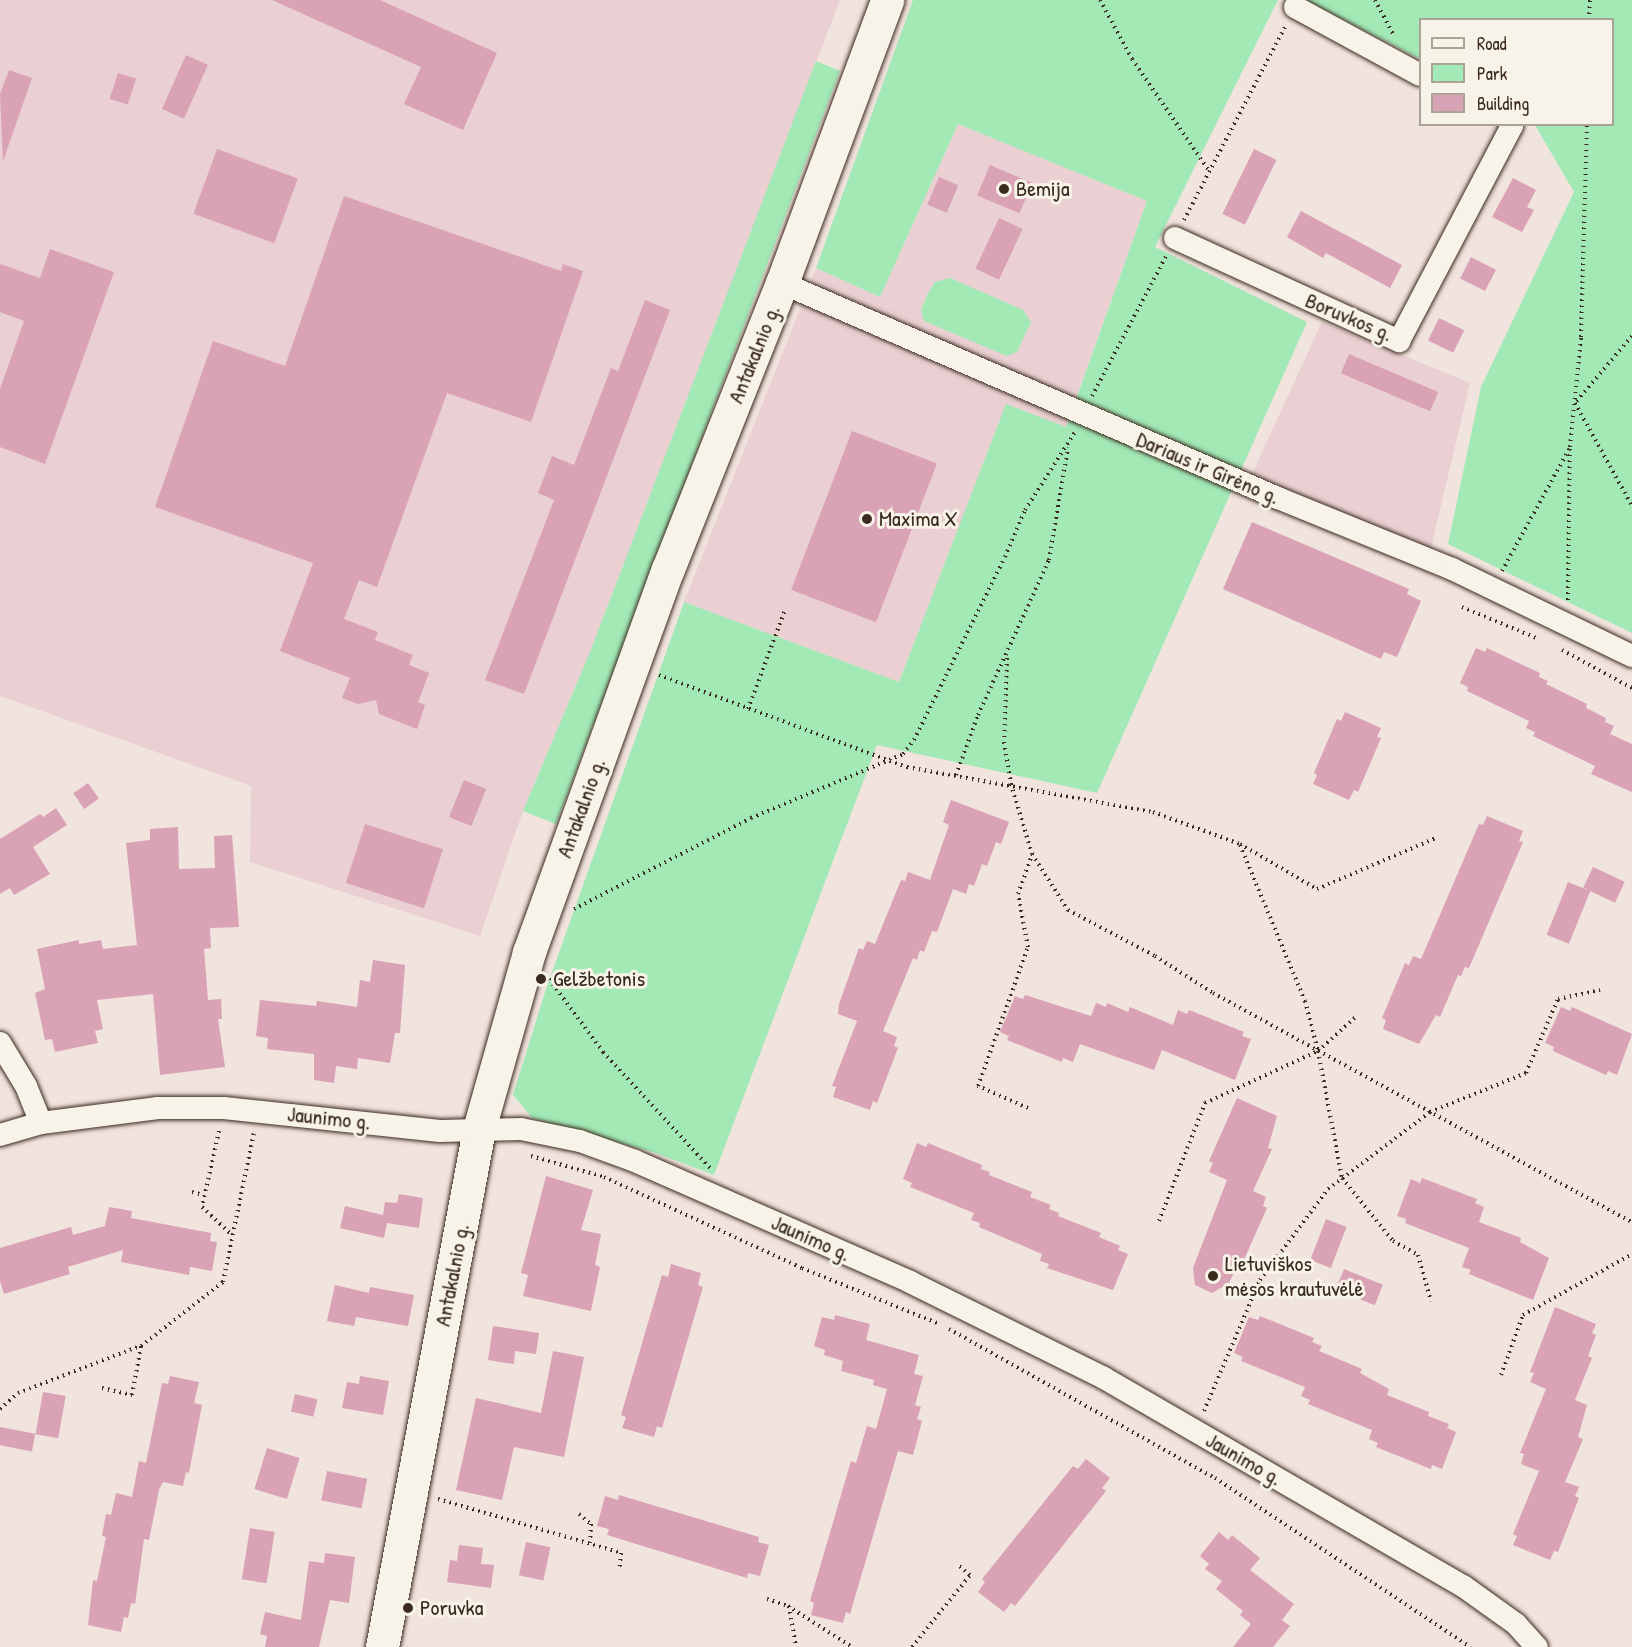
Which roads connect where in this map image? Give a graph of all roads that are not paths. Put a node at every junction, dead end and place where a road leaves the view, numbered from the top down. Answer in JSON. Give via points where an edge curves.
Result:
{"nodes":[{"id":1,"x":887,"y":0,"type":"edge"},
{"id":2,"x":1295,"y":7,"type":"road end"},
{"id":3,"x":1419,"y":74,"type":"edge"},
{"id":4,"x":1512,"y":126,"type":"edge"},
{"id":5,"x":1175,"y":238,"type":"road end"},
{"id":6,"x":782,"y":283,"type":"junction"},
{"id":7,"x":1632,"y":656,"type":"edge"},
{"id":8,"x":0,"y":1042,"type":"edge"},
{"id":9,"x":41,"y":1123,"type":"junction"},
{"id":10,"x":480,"y":1129,"type":"junction"},
{"id":11,"x":0,"y":1135,"type":"edge"},
{"id":12,"x":382,"y":1647,"type":"edge"},
{"id":13,"x":1537,"y":1647,"type":"edge"}],
"edges":[{"from":1,"to":6,"type":"main road","name":"Antakalnio g."},
{"from":2,"to":3,"type":"street"},
{"from":4,"to":5,"type":"street","name":"Boruvkos g.","via":[[1399,341]]},
{"from":6,"to":7,"type":"street","name":"Dariaus ir Girėno g.","via":[[1494,590]]},
{"from":6,"to":10,"type":"main road","name":"Antakalnio g.","via":[[635,662],[533,941]]},
{"from":8,"to":9,"type":"street","via":[[26,1086]]},
{"from":9,"to":10,"type":"street","name":"Jaunimo g.","via":[[158,1108],[224,1108],[440,1131]]},
{"from":9,"to":11,"type":"street","name":"Jaunimo g."},
{"from":10,"to":12,"type":"main road","name":"Antakalnio g."},
{"from":10,"to":13,"type":"street","name":"Jaunimo g.","via":[[521,1129],[580,1141],[635,1161],[910,1282],[1104,1378],[1196,1431],[1462,1586],[1516,1624]]}]}
